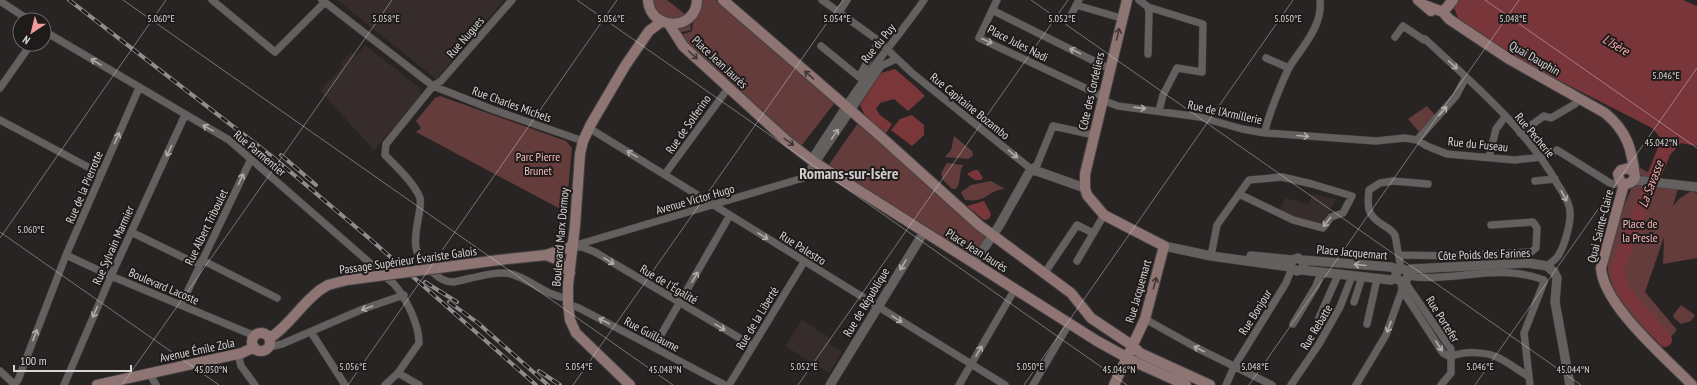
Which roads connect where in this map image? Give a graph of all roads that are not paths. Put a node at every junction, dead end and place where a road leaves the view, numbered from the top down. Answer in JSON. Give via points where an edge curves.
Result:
{"nodes":[{"id":1,"x":212,"y":0,"type":"edge"},
{"id":2,"x":512,"y":0,"type":"edge"},
{"id":3,"x":648,"y":0,"type":"edge"},
{"id":4,"x":697,"y":0,"type":"edge"},
{"id":5,"x":723,"y":0,"type":"edge"},
{"id":6,"x":822,"y":0,"type":"edge"},
{"id":7,"x":847,"y":0,"type":"edge"},
{"id":8,"x":924,"y":0,"type":"edge"},
{"id":9,"x":997,"y":0,"type":"edge"},
{"id":10,"x":1126,"y":0,"type":"edge"},
{"id":11,"x":1139,"y":0,"type":"edge"},
{"id":12,"x":1320,"y":0,"type":"edge"},
{"id":13,"x":1418,"y":0,"type":"edge"},
{"id":14,"x":1453,"y":0,"type":"edge"},
{"id":15,"x":0,"y":1,"type":"edge"},
{"id":16,"x":323,"y":1,"type":"edge"},
{"id":17,"x":1077,"y":3,"type":"edge"},
{"id":18,"x":1148,"y":7,"type":"junction"},
{"id":19,"x":992,"y":10,"type":"junction"},
{"id":20,"x":17,"y":12,"type":"edge"},
{"id":21,"x":839,"y":12,"type":"junction"},
{"id":22,"x":652,"y":14,"type":"junction"},
{"id":23,"x":1446,"y":14,"type":"junction"},
{"id":24,"x":1070,"y":17,"type":"dead end"},
{"id":25,"x":1121,"y":18,"type":"junction"},
{"id":26,"x":665,"y":23,"type":"junction"},
{"id":27,"x":649,"y":31,"type":"junction"},
{"id":28,"x":52,"y":36,"type":"edge"},
{"id":29,"x":1396,"y":37,"type":"dead end"},
{"id":30,"x":879,"y":41,"type":"junction"},
{"id":31,"x":821,"y":46,"type":"dead end"},
{"id":32,"x":25,"y":52,"type":"edge"},
{"id":33,"x":1148,"y":54,"type":"dead end"},
{"id":34,"x":894,"y":56,"type":"junction"},
{"id":35,"x":1266,"y":58,"type":"dead end"},
{"id":36,"x":1289,"y":68,"type":"junction"},
{"id":37,"x":1110,"y":69,"type":"junction"},
{"id":38,"x":1466,"y":77,"type":"junction"},
{"id":39,"x":433,"y":86,"type":"junction"},
{"id":40,"x":729,"y":87,"type":"junction"},
{"id":41,"x":0,"y":88,"type":"edge"},
{"id":42,"x":139,"y":88,"type":"junction"},
{"id":43,"x":1580,"y":99,"type":"junction"},
{"id":44,"x":1102,"y":100,"type":"junction"},
{"id":45,"x":851,"y":107,"type":"junction"},
{"id":46,"x":1159,"y":111,"type":"junction"},
{"id":47,"x":185,"y":115,"type":"junction"},
{"id":48,"x":1505,"y":117,"type":"junction"},
{"id":49,"x":0,"y":120,"type":"edge"},
{"id":50,"x":590,"y":128,"type":"junction"},
{"id":51,"x":1265,"y":131,"type":"junction"},
{"id":52,"x":1520,"y":133,"type":"junction"},
{"id":53,"x":1094,"y":135,"type":"junction"},
{"id":54,"x":1368,"y":140,"type":"joint"},
{"id":55,"x":1417,"y":140,"type":"junction"},
{"id":56,"x":583,"y":141,"type":"junction"},
{"id":57,"x":1629,"y":149,"type":"junction"},
{"id":58,"x":1489,"y":157,"type":"junction"},
{"id":59,"x":1541,"y":157,"type":"junction"},
{"id":60,"x":251,"y":159,"type":"junction"},
{"id":61,"x":817,"y":163,"type":"junction"},
{"id":62,"x":1623,"y":168,"type":"junction"},
{"id":63,"x":1031,"y":169,"type":"junction"},
{"id":64,"x":101,"y":174,"type":"junction"},
{"id":65,"x":665,"y":174,"type":"junction"},
{"id":66,"x":1634,"y":176,"type":"junction"},
{"id":67,"x":1555,"y":179,"type":"junction"},
{"id":68,"x":1534,"y":180,"type":"dead end"},
{"id":69,"x":1622,"y":182,"type":"junction"},
{"id":70,"x":1428,"y":184,"type":"dead end"},
{"id":71,"x":1697,"y":186,"type":"edge"},
{"id":72,"x":1085,"y":188,"type":"junction"},
{"id":73,"x":1239,"y":194,"type":"junction"},
{"id":74,"x":715,"y":204,"type":"junction"},
{"id":75,"x":730,"y":215,"type":"junction"},
{"id":76,"x":1104,"y":215,"type":"junction"},
{"id":77,"x":1491,"y":225,"type":"dead end"},
{"id":78,"x":131,"y":232,"type":"junction"},
{"id":79,"x":924,"y":232,"type":"junction"},
{"id":80,"x":1094,"y":233,"type":"junction"},
{"id":81,"x":993,"y":235,"type":"junction"},
{"id":82,"x":573,"y":246,"type":"junction"},
{"id":83,"x":1164,"y":246,"type":"junction"},
{"id":84,"x":1399,"y":254,"type":"junction"},
{"id":85,"x":66,"y":255,"type":"junction"},
{"id":86,"x":546,"y":255,"type":"junction"},
{"id":87,"x":1211,"y":256,"type":"junction"},
{"id":88,"x":1077,"y":261,"type":"dead end"},
{"id":89,"x":200,"y":262,"type":"junction"},
{"id":90,"x":804,"y":262,"type":"junction"},
{"id":91,"x":974,"y":263,"type":"junction"},
{"id":92,"x":1292,"y":265,"type":"junction"},
{"id":93,"x":1302,"y":265,"type":"junction"},
{"id":94,"x":1547,"y":266,"type":"junction"},
{"id":95,"x":570,"y":273,"type":"junction"},
{"id":96,"x":1321,"y":273,"type":"junction"},
{"id":97,"x":1044,"y":274,"type":"junction"},
{"id":98,"x":1338,"y":275,"type":"junction"},
{"id":99,"x":111,"y":276,"type":"junction"},
{"id":100,"x":1352,"y":276,"type":"junction"},
{"id":101,"x":1362,"y":277,"type":"junction"},
{"id":102,"x":1403,"y":278,"type":"junction"},
{"id":103,"x":1377,"y":279,"type":"junction"},
{"id":104,"x":1015,"y":289,"type":"junction"},
{"id":105,"x":404,"y":295,"type":"junction"},
{"id":106,"x":277,"y":298,"type":"dead end"},
{"id":107,"x":568,"y":301,"type":"junction"},
{"id":108,"x":1354,"y":302,"type":"dead end"},
{"id":109,"x":680,"y":303,"type":"junction"},
{"id":110,"x":181,"y":305,"type":"junction"},
{"id":111,"x":877,"y":307,"type":"junction"},
{"id":112,"x":1145,"y":319,"type":"junction"},
{"id":113,"x":1318,"y":320,"type":"dead end"},
{"id":114,"x":1069,"y":324,"type":"junction"},
{"id":115,"x":1293,"y":324,"type":"dead end"},
{"id":116,"x":1367,"y":324,"type":"dead end"},
{"id":117,"x":311,"y":332,"type":"junction"},
{"id":118,"x":255,"y":336,"type":"junction"},
{"id":119,"x":269,"y":342,"type":"junction"},
{"id":120,"x":753,"y":346,"type":"junction"},
{"id":121,"x":1133,"y":346,"type":"junction"},
{"id":122,"x":254,"y":347,"type":"junction"},
{"id":123,"x":654,"y":347,"type":"junction"},
{"id":124,"x":238,"y":354,"type":"junction"},
{"id":125,"x":1450,"y":357,"type":"junction"},
{"id":126,"x":1127,"y":358,"type":"junction"},
{"id":127,"x":971,"y":364,"type":"junction"},
{"id":128,"x":1234,"y":367,"type":"junction"},
{"id":129,"x":0,"y":371,"type":"edge"},
{"id":130,"x":398,"y":373,"type":"junction"},
{"id":131,"x":150,"y":374,"type":"junction"},
{"id":132,"x":1528,"y":376,"type":"junction"},
{"id":133,"x":15,"y":384,"type":"edge"},
{"id":134,"x":834,"y":384,"type":"edge"},
{"id":135,"x":64,"y":385,"type":"edge"},
{"id":136,"x":97,"y":385,"type":"edge"},
{"id":137,"x":156,"y":385,"type":"edge"},
{"id":138,"x":255,"y":385,"type":"edge"},
{"id":139,"x":345,"y":385,"type":"edge"},
{"id":140,"x":385,"y":385,"type":"edge"},
{"id":141,"x":419,"y":385,"type":"edge"},
{"id":142,"x":630,"y":385,"type":"edge"},
{"id":143,"x":725,"y":385,"type":"edge"},
{"id":144,"x":729,"y":385,"type":"edge"},
{"id":145,"x":959,"y":385,"type":"edge"},
{"id":146,"x":1005,"y":385,"type":"edge"},
{"id":147,"x":1033,"y":385,"type":"edge"},
{"id":148,"x":1114,"y":385,"type":"edge"},
{"id":149,"x":1186,"y":385,"type":"edge"},
{"id":150,"x":1210,"y":385,"type":"edge"},
{"id":151,"x":1226,"y":385,"type":"edge"},
{"id":152,"x":1272,"y":385,"type":"edge"},
{"id":153,"x":1291,"y":385,"type":"edge"},
{"id":154,"x":1356,"y":385,"type":"edge"},
{"id":155,"x":1441,"y":385,"type":"edge"},
{"id":156,"x":1530,"y":385,"type":"edge"},
{"id":157,"x":1570,"y":385,"type":"edge"},
{"id":158,"x":1691,"y":385,"type":"edge"}],
"edges":[{"from":1,"to":16,"type":"street","via":[[275,52]]},
{"from":2,"to":39,"type":"street","name":"Rue Nugues","via":[[441,82]]},
{"from":3,"to":22,"type":"main road"},
{"from":4,"to":26,"type":"main road","via":[[696,9],[688,20],[675,25]]},
{"from":45,"to":5,"type":"main road","name":"Place Jean Jaurès","one_way":true},
{"from":6,"to":21,"type":"street","name":"Rue Capitaine Bozambo"},
{"from":7,"to":21,"type":"street"},
{"from":8,"to":45,"type":"street","name":"Rue du Puy","via":[[873,66]]},
{"from":9,"to":19,"type":"street"},
{"from":10,"to":25,"type":"main road","name":"Côte des Cordeliers"},
{"from":11,"to":18,"type":"street"},
{"from":12,"to":36,"type":"street","via":[[1319,17],[1313,31]]},
{"from":13,"to":23,"type":"main road","name":"Quai Dauphin"},
{"from":14,"to":23,"type":"main road"},
{"from":15,"to":20,"type":"street"},
{"from":16,"to":39,"type":"street","name":"Rue Charles Michels"},
{"from":17,"to":24,"type":"street"},
{"from":17,"to":25,"type":"street"},
{"from":18,"to":33,"type":"street"},
{"from":18,"to":46,"type":"street","via":[[1203,24],[1202,72],[1177,68]]},
{"from":37,"to":19,"type":"street","name":"Place Jules Nadi","one_way":true},
{"from":19,"to":44,"type":"street","name":"Place Jules Nadi","one_way":true,"via":[[979,38],[1100,95]]},
{"from":21,"to":30,"type":"street","name":"Rue Capitaine Bozambo"},
{"from":22,"to":26,"type":"main road","name":"Place Jean Jaurès"},
{"from":22,"to":27,"type":"main road","name":"Boulevard Marx Dormoy"},
{"from":23,"to":43,"type":"main road","name":"Quai Dauphin","via":[[1508,59]]},
{"from":37,"to":25,"type":"main road","name":"Côte des Cordeliers","one_way":true},
{"from":26,"to":27,"type":"main road","name":"Boulevard Marx Dormoy"},
{"from":26,"to":40,"type":"main road","name":"Place Jean Jaurès","one_way":true,"via":[[683,46]]},
{"from":27,"to":50,"type":"main road","name":"Boulevard Marx Dormoy","via":[[625,66]]},
{"from":42,"to":28,"type":"street","name":"Rue Parmentier","one_way":true},
{"from":29,"to":38,"type":"street","name":"Rue Pecherie","one_way":true,"via":[[1403,26],[1424,39]]},
{"from":30,"to":31,"type":"street","via":[[859,77]]},
{"from":30,"to":34,"type":"street","name":"Rue Capitaine Bozambo","bridge":true},
{"from":32,"to":41,"type":"street"},
{"from":34,"to":45,"type":"street","via":[[880,66]]},
{"from":34,"to":63,"type":"street","name":"Rue Capitaine Bozambo","one_way":true},
{"from":35,"to":36,"type":"street"},
{"from":36,"to":51,"type":"street"},
{"from":37,"to":44,"type":"main road","name":"Côte des Cordeliers"},
{"from":38,"to":48,"type":"street","name":"Rue Pecherie"},
{"from":55,"to":38,"type":"street","one_way":true,"via":[[1456,96]]},
{"from":39,"to":56,"type":"street","name":"Rue Charles Michels"},
{"from":39,"to":107,"type":"street","name":"Rue Nugues","via":[[386,144],[385,155],[417,192],[420,201],[414,237],[415,249],[421,262],[446,282],[504,272]]},
{"from":40,"to":61,"type":"main road","name":"Place Jean Jaurès","one_way":true,"via":[[787,141]]},
{"from":40,"to":65,"type":"street","name":"Rue de Solferino"},
{"from":42,"to":47,"type":"street","name":"Rue Parmentier"},
{"from":64,"to":42,"type":"street","name":"Rue de la Pierrotte","one_way":true},
{"from":43,"to":52,"type":"street","via":[[1550,118],[1544,116]]},
{"from":43,"to":57,"type":"main road","name":"Quai Dauphin","via":[[1616,122],[1625,134]]},
{"from":44,"to":46,"type":"street","name":"Rue de l'Armillerie","one_way":true,"via":[[1118,106]]},
{"from":44,"to":53,"type":"main road","name":"Côte des Cordeliers"},
{"from":45,"to":61,"type":"street"},
{"from":45,"to":81,"type":"main road","name":"Place Jean Jaurès"},
{"from":46,"to":51,"type":"street","name":"Rue de l'Armillerie","via":[[1200,116],[1242,129]]},
{"from":60,"to":47,"type":"street","name":"Rue Parmentier","one_way":true,"via":[[229,140]]},
{"from":47,"to":78,"type":"street","name":"Rue Sylvain Marmier","one_way":true},
{"from":48,"to":52,"type":"street","name":"Rue Pecherie"},
{"from":48,"to":58,"type":"street","via":[[1496,129]]},
{"from":49,"to":64,"type":"street"},
{"from":50,"to":56,"type":"main road","name":"Boulevard Marx Dormoy"},
{"from":65,"to":50,"type":"street","name":"Rue Palestro","one_way":true},
{"from":51,"to":54,"type":"street","name":"Rue de l'Armillerie","one_way":true},
{"from":52,"to":59,"type":"street","name":"Rue Pecherie"},
{"from":53,"to":63,"type":"street","via":[[1053,126],[1037,165]]},
{"from":53,"to":72,"type":"main road","name":"Côte des Cordeliers","via":[[1085,174]]},
{"from":54,"to":55,"type":"street","name":"Rue du Fuseau"},
{"from":55,"to":58,"type":"street","name":"Rue du Fuseau","via":[[1447,154]]},
{"from":56,"to":82,"type":"main road","name":"Boulevard Marx Dormoy"},
{"from":57,"to":62,"type":"main road"},
{"from":57,"to":66,"type":"main road"},
{"from":58,"to":59,"type":"street","name":"Rue du Fuseau","via":[[1515,160]]},
{"from":59,"to":67,"type":"street","name":"Rue Pecherie"},
{"from":59,"to":69,"type":"street","name":"Rue du Fuseau","via":[[1556,150],[1610,183]]},
{"from":89,"to":60,"type":"street","name":"Rue Albert Triboulet","one_way":true},
{"from":60,"to":105,"type":"street","name":"Rue Parmentier","via":[[378,268]]},
{"from":61,"to":74,"type":"street","name":"Avenue Victor Hugo","via":[[803,178]]},
{"from":61,"to":79,"type":"main road","name":"Place Jean Jaurès"},
{"from":62,"to":66,"type":"main road","via":[[1629,168]]},
{"from":62,"to":69,"type":"main road","via":[[1618,174]]},
{"from":63,"to":72,"type":"street"},
{"from":63,"to":81,"type":"street"},
{"from":64,"to":85,"type":"street","name":"Rue de la Pierrotte"},
{"from":65,"to":74,"type":"street","name":"Rue Palestro"},
{"from":66,"to":69,"type":"main road","via":[[1630,183]]},
{"from":66,"to":71,"type":"street","via":[[1646,182]]},
{"from":67,"to":68,"type":"street"},
{"from":67,"to":94,"type":"street","name":"Rue Pecherie","one_way":true,"via":[[1570,207],[1570,220],[1564,244],[1558,256]]},
{"from":69,"to":158,"type":"main road","name":"Quai Sainte-Claire","via":[[1601,268],[1604,281],[1624,316]]},
{"from":70,"to":84,"type":"street","via":[[1393,181],[1380,183],[1369,190],[1368,206],[1371,215],[1393,231]]},
{"from":72,"to":76,"type":"main road","via":[[1090,200]]},
{"from":73,"to":73,"type":"street","one_way":true,"via":[[1249,180],[1282,177],[1352,196],[1343,213],[1331,217],[1323,228],[1293,220]]},
{"from":73,"to":87,"type":"street","via":[[1217,225]]},
{"from":74,"to":75,"type":"street","name":"Rue Palestro"},
{"from":74,"to":82,"type":"street","name":"Avenue Victor Hugo"},
{"from":75,"to":90,"type":"street","name":"Rue Palestro","one_way":true},
{"from":109,"to":75,"type":"street","one_way":true},
{"from":76,"to":80,"type":"street"},
{"from":76,"to":83,"type":"main road"},
{"from":77,"to":84,"type":"street","via":[[1533,222],[1537,228],[1536,248],[1531,252],[1457,256]]},
{"from":78,"to":89,"type":"street"},
{"from":78,"to":99,"type":"street","name":"Rue Sylvain Marmier"},
{"from":79,"to":91,"type":"main road","name":"Place Jean Jaurès"},
{"from":79,"to":111,"type":"street","name":"Rue de République","one_way":true},
{"from":80,"to":88,"type":"street"},
{"from":80,"to":97,"type":"street","via":[[1077,225]]},
{"from":81,"to":91,"type":"street"},
{"from":81,"to":97,"type":"main road","name":"Place Jean Jaurès"},
{"from":82,"to":86,"type":"main road","name":"Passage Supérieur Évariste Galois"},
{"from":82,"to":95,"type":"main road","name":"Boulevard Marx Dormoy"},
{"from":82,"to":109,"type":"street","name":"Rue de l'Égalité","one_way":true,"via":[[595,252]]},
{"from":83,"to":87,"type":"street","name":"Place Jacquemart"},
{"from":112,"to":83,"type":"main road","name":"Rue Jacquemart","one_way":true},
{"from":84,"to":102,"type":"street"},
{"from":85,"to":99,"type":"street","name":"Boulevard Lacoste"},
{"from":133,"to":85,"type":"street","name":"Rue de la Pierrotte","one_way":true},
{"from":86,"to":95,"type":"main road","via":[[558,260]]},
{"from":86,"to":119,"type":"main road","name":"Passage Supérieur Évariste Galois","bridge":true,"via":[[347,280],[328,285],[306,302]]},
{"from":87,"to":92,"type":"street","name":"Place Jacquemart","via":[[1218,252]]},
{"from":89,"to":106,"type":"street"},
{"from":89,"to":110,"type":"street","name":"Rue Albert Triboulet"},
{"from":90,"to":111,"type":"street","name":"Rue Palestro"},
{"from":90,"to":120,"type":"street","name":"Rue de la Liberté"},
{"from":91,"to":104,"type":"main road","name":"Place Jean Jaurès"},
{"from":92,"to":93,"type":"street","name":"Place Jacquemart","via":[[1298,258]]},
{"from":92,"to":128,"type":"street","name":"Rue Bonjour","via":[[1286,283]]},
{"from":93,"to":96,"type":"street","name":"Place Jacquemart"},
{"from":102,"to":93,"type":"street","name":"Place Jacquemart","one_way":true,"via":[[1391,267]]},
{"from":94,"to":102,"type":"street","name":"Côte Poids des Farines","via":[[1528,263],[1412,269]]},
{"from":94,"to":157,"type":"street","via":[[1557,278],[1555,302]]},
{"from":95,"to":107,"type":"main road","name":"Boulevard Marx Dormoy"},
{"from":96,"to":98,"type":"street","name":"Place Jacquemart"},
{"from":96,"to":115,"type":"street"},
{"from":97,"to":121,"type":"main road","name":"Place Jean Jaurès","via":[[1071,293],[1091,318]]},
{"from":98,"to":100,"type":"street","name":"Place Jacquemart"},
{"from":98,"to":113,"type":"street"},
{"from":99,"to":110,"type":"street","name":"Boulevard Lacoste"},
{"from":99,"to":135,"type":"street","name":"Rue Sylvain Marmier","one_way":true},
{"from":100,"to":101,"type":"street","name":"Place Jacquemart"},
{"from":100,"to":153,"type":"street","name":"Rue Rebatte","via":[[1340,307]]},
{"from":101,"to":103,"type":"street","name":"Place Jacquemart"},
{"from":101,"to":108,"type":"street"},
{"from":102,"to":103,"type":"street","name":"Place Jacquemart"},
{"from":102,"to":125,"type":"street","name":"Rue Portefer","via":[[1443,354]]},
{"from":102,"to":132,"type":"street","via":[[1507,271],[1544,280],[1524,333]]},
{"from":102,"to":154,"type":"street","one_way":true,"via":[[1386,335]]},
{"from":103,"to":116,"type":"street"},
{"from":104,"to":114,"type":"main road","name":"Place Jean Jaurès"},
{"from":127,"to":104,"type":"street","one_way":true},
{"from":105,"to":117,"type":"street","one_way":true,"via":[[363,309]]},
{"from":105,"to":130,"type":"street","name":"Rue Parmentier","via":[[419,343]]},
{"from":123,"to":107,"type":"street","name":"Rue Guillaume","one_way":true},
{"from":107,"to":142,"type":"main road","name":"Boulevard Marx Dormoy","via":[[570,320],[576,333]]},
{"from":109,"to":120,"type":"street","name":"Rue de l'Égalité","one_way":true},
{"from":109,"to":123,"type":"street"},
{"from":110,"to":118,"type":"street","name":"Boulevard Lacoste"},
{"from":111,"to":127,"type":"street","name":"Rue Palestro","one_way":true},
{"from":111,"to":134,"type":"street","name":"Rue de République"},
{"from":112,"to":121,"type":"main road","name":"Rue Jacquemart"},
{"from":128,"to":112,"type":"street","one_way":true},
{"from":114,"to":126,"type":"main road","name":"Place Jean Jaurès"},
{"from":114,"to":147,"type":"street"},
{"from":117,"to":119,"type":"street","via":[[282,344]]},
{"from":117,"to":139,"type":"street"},
{"from":118,"to":119,"type":"main road","via":[[261,333],[267,335]]},
{"from":118,"to":122,"type":"main road","via":[[252,341]]},
{"from":119,"to":122,"type":"main road","via":[[263,351]]},
{"from":120,"to":144,"type":"street","name":"Rue de la Liberté"},
{"from":121,"to":126,"type":"main road","name":"Rue Jacquemart"},
{"from":121,"to":150,"type":"main road","name":"Place Jean Jaurès","via":[[1140,353]]},
{"from":122,"to":124,"type":"main road","name":"Avenue Émile Zola"},
{"from":123,"to":143,"type":"street","name":"Rue Guillaume"},
{"from":124,"to":131,"type":"main road","name":"Avenue Émile Zola"},
{"from":124,"to":138,"type":"street","via":[[243,370]]},
{"from":125,"to":132,"type":"street","via":[[1460,353],[1479,353],[1497,357]]},
{"from":125,"to":155,"type":"street","via":[[1451,373]]},
{"from":126,"to":148,"type":"main road","name":"Rue Jacquemart"},
{"from":126,"to":149,"type":"main road","name":"Place Jean Jaurès"},
{"from":127,"to":145,"type":"street"},
{"from":127,"to":146,"type":"street","name":"Rue Palestro"},
{"from":128,"to":151,"type":"street","name":"Rue Bonjour"},
{"from":128,"to":152,"type":"street"},
{"from":129,"to":133,"type":"street"},
{"from":130,"to":140,"type":"street"},
{"from":130,"to":141,"type":"street"},
{"from":131,"to":136,"type":"main road","name":"Avenue Émile Zola"},
{"from":131,"to":137,"type":"street"},
{"from":132,"to":156,"type":"street"}]}
